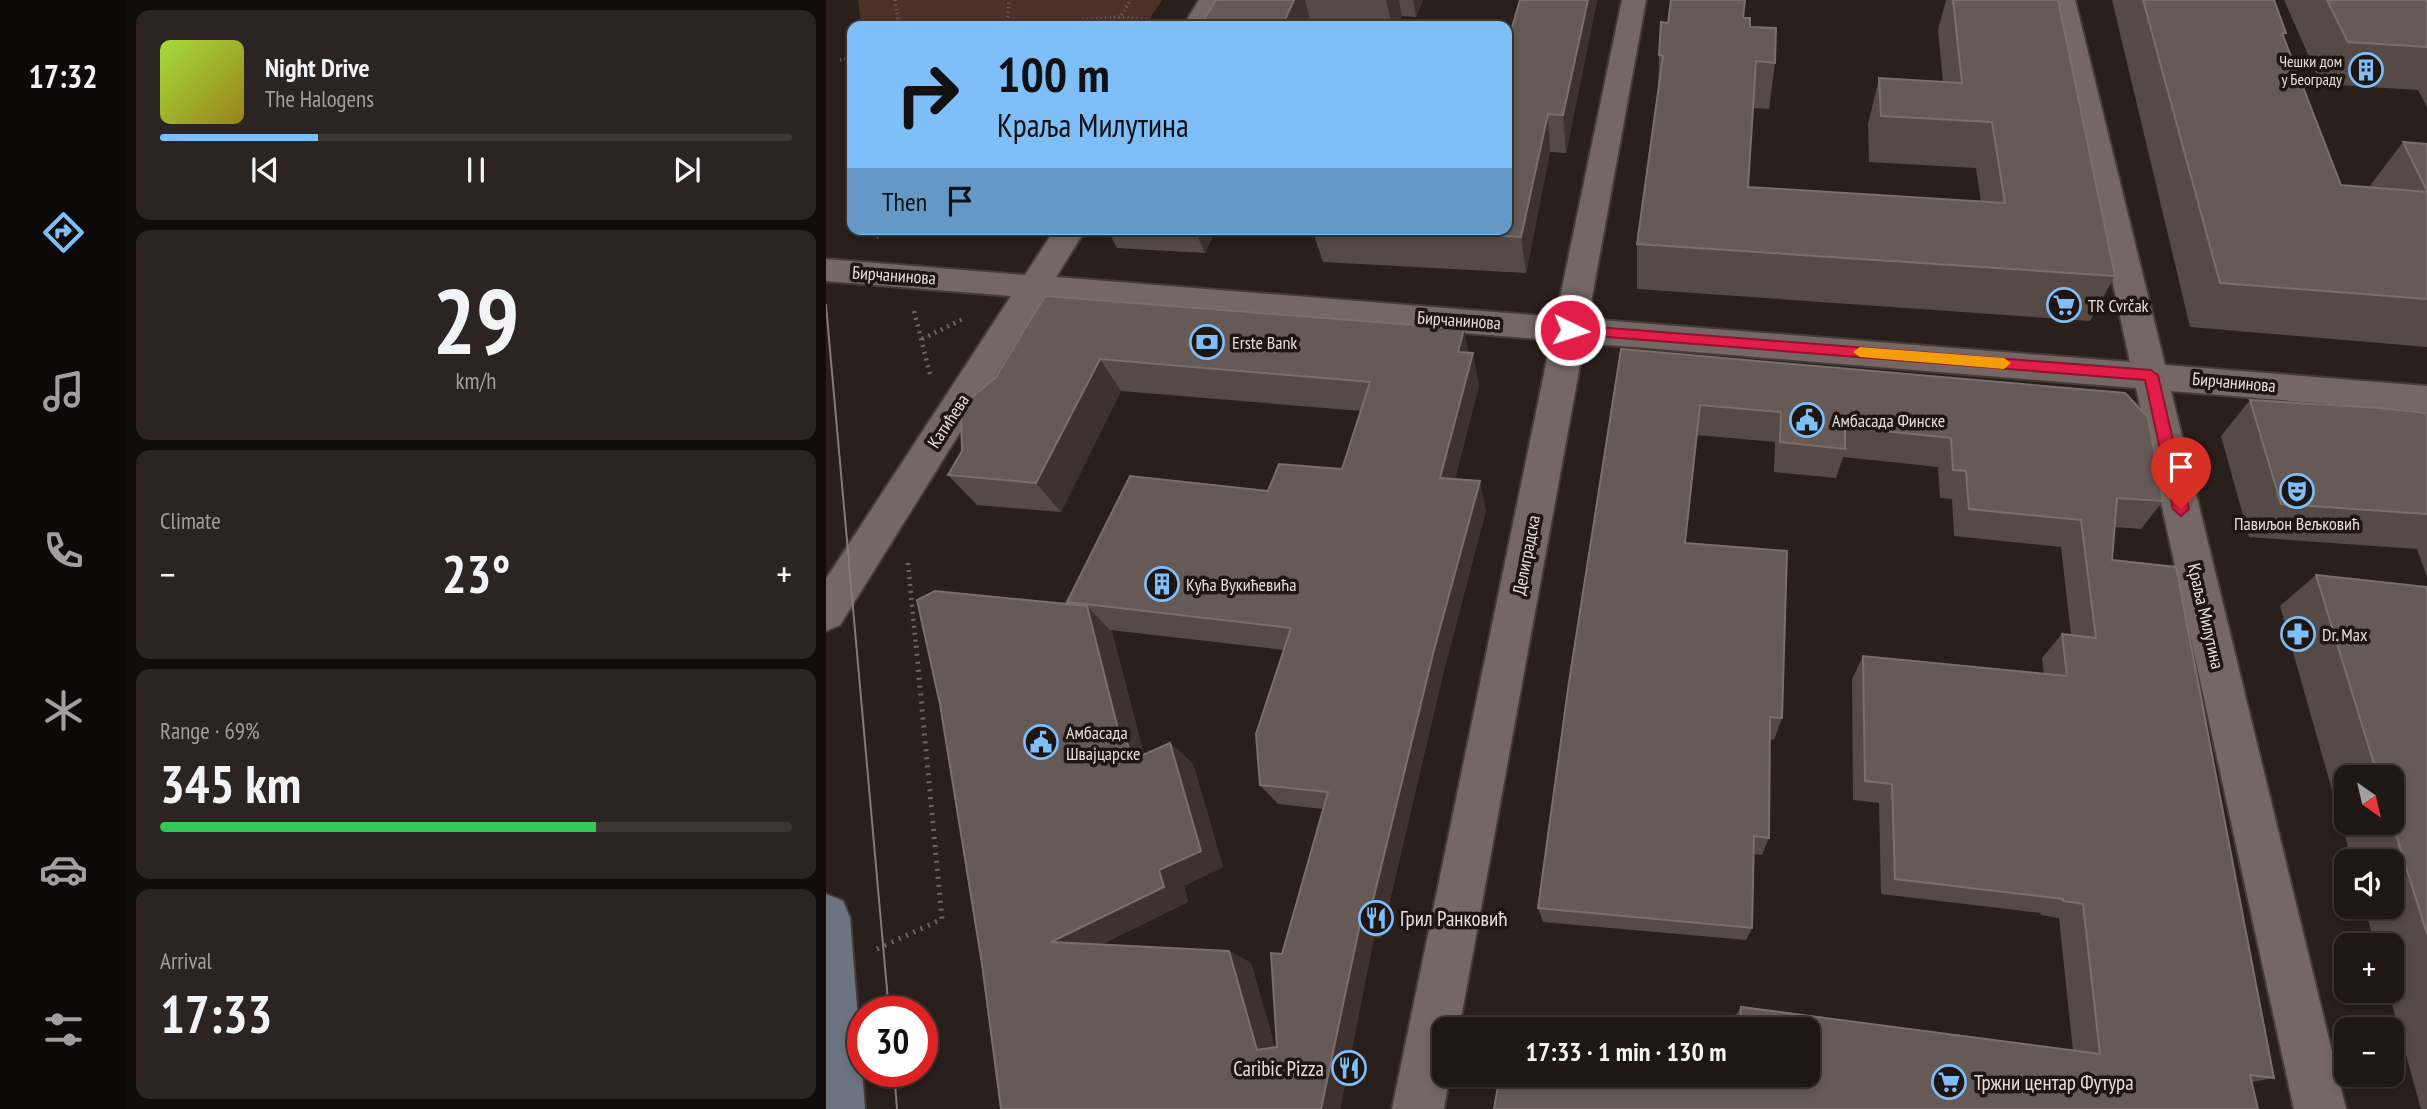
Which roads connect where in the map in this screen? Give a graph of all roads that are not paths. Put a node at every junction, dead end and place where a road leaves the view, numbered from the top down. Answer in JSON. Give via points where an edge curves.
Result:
{"nodes":[{"id":1,"x":1211,"y":0,"type":"edge"},
{"id":2,"x":1634,"y":0,"type":"edge"},
{"id":3,"x":2063,"y":0,"type":"edge"},
{"id":4,"x":1189,"y":21,"type":"edge"},
{"id":5,"x":1067,"y":235,"type":"edge"},
{"id":6,"x":826,"y":270,"type":"edge"},
{"id":7,"x":1035,"y":285,"type":"junction"},
{"id":8,"x":1570,"y":330,"type":"junction"},
{"id":9,"x":2151,"y":375,"type":"junction"},
{"id":10,"x":2427,"y":398,"type":"edge"},
{"id":11,"x":826,"y":613,"type":"edge"},
{"id":12,"x":826,"y":918,"type":"edge"},
{"id":13,"x":839,"y":1109,"type":"edge"},
{"id":14,"x":1418,"y":1109,"type":"edge"},
{"id":15,"x":2320,"y":1109,"type":"edge"}],
"edges":[{"from":1,"to":4,"type":"street"},
{"from":2,"to":8,"type":"street","name":"Делиградска"},
{"from":3,"to":9,"type":"street","name":"Краља Милутина"},
{"from":5,"to":7,"type":"street","name":"Катићева"},
{"from":6,"to":7,"type":"street","name":"Бирчанинова"},
{"from":7,"to":8,"type":"street","name":"Бирчанинова"},
{"from":7,"to":11,"type":"street","name":"Катићева"},
{"from":8,"to":9,"type":"street","name":"Бирчанинова"},
{"from":8,"to":14,"type":"street","name":"Делиградска"},
{"from":9,"to":10,"type":"street","name":"Бирчанинова"},
{"from":9,"to":15,"type":"street","name":"Краља Милутина"},
{"from":12,"to":13,"type":"main road"}]}
